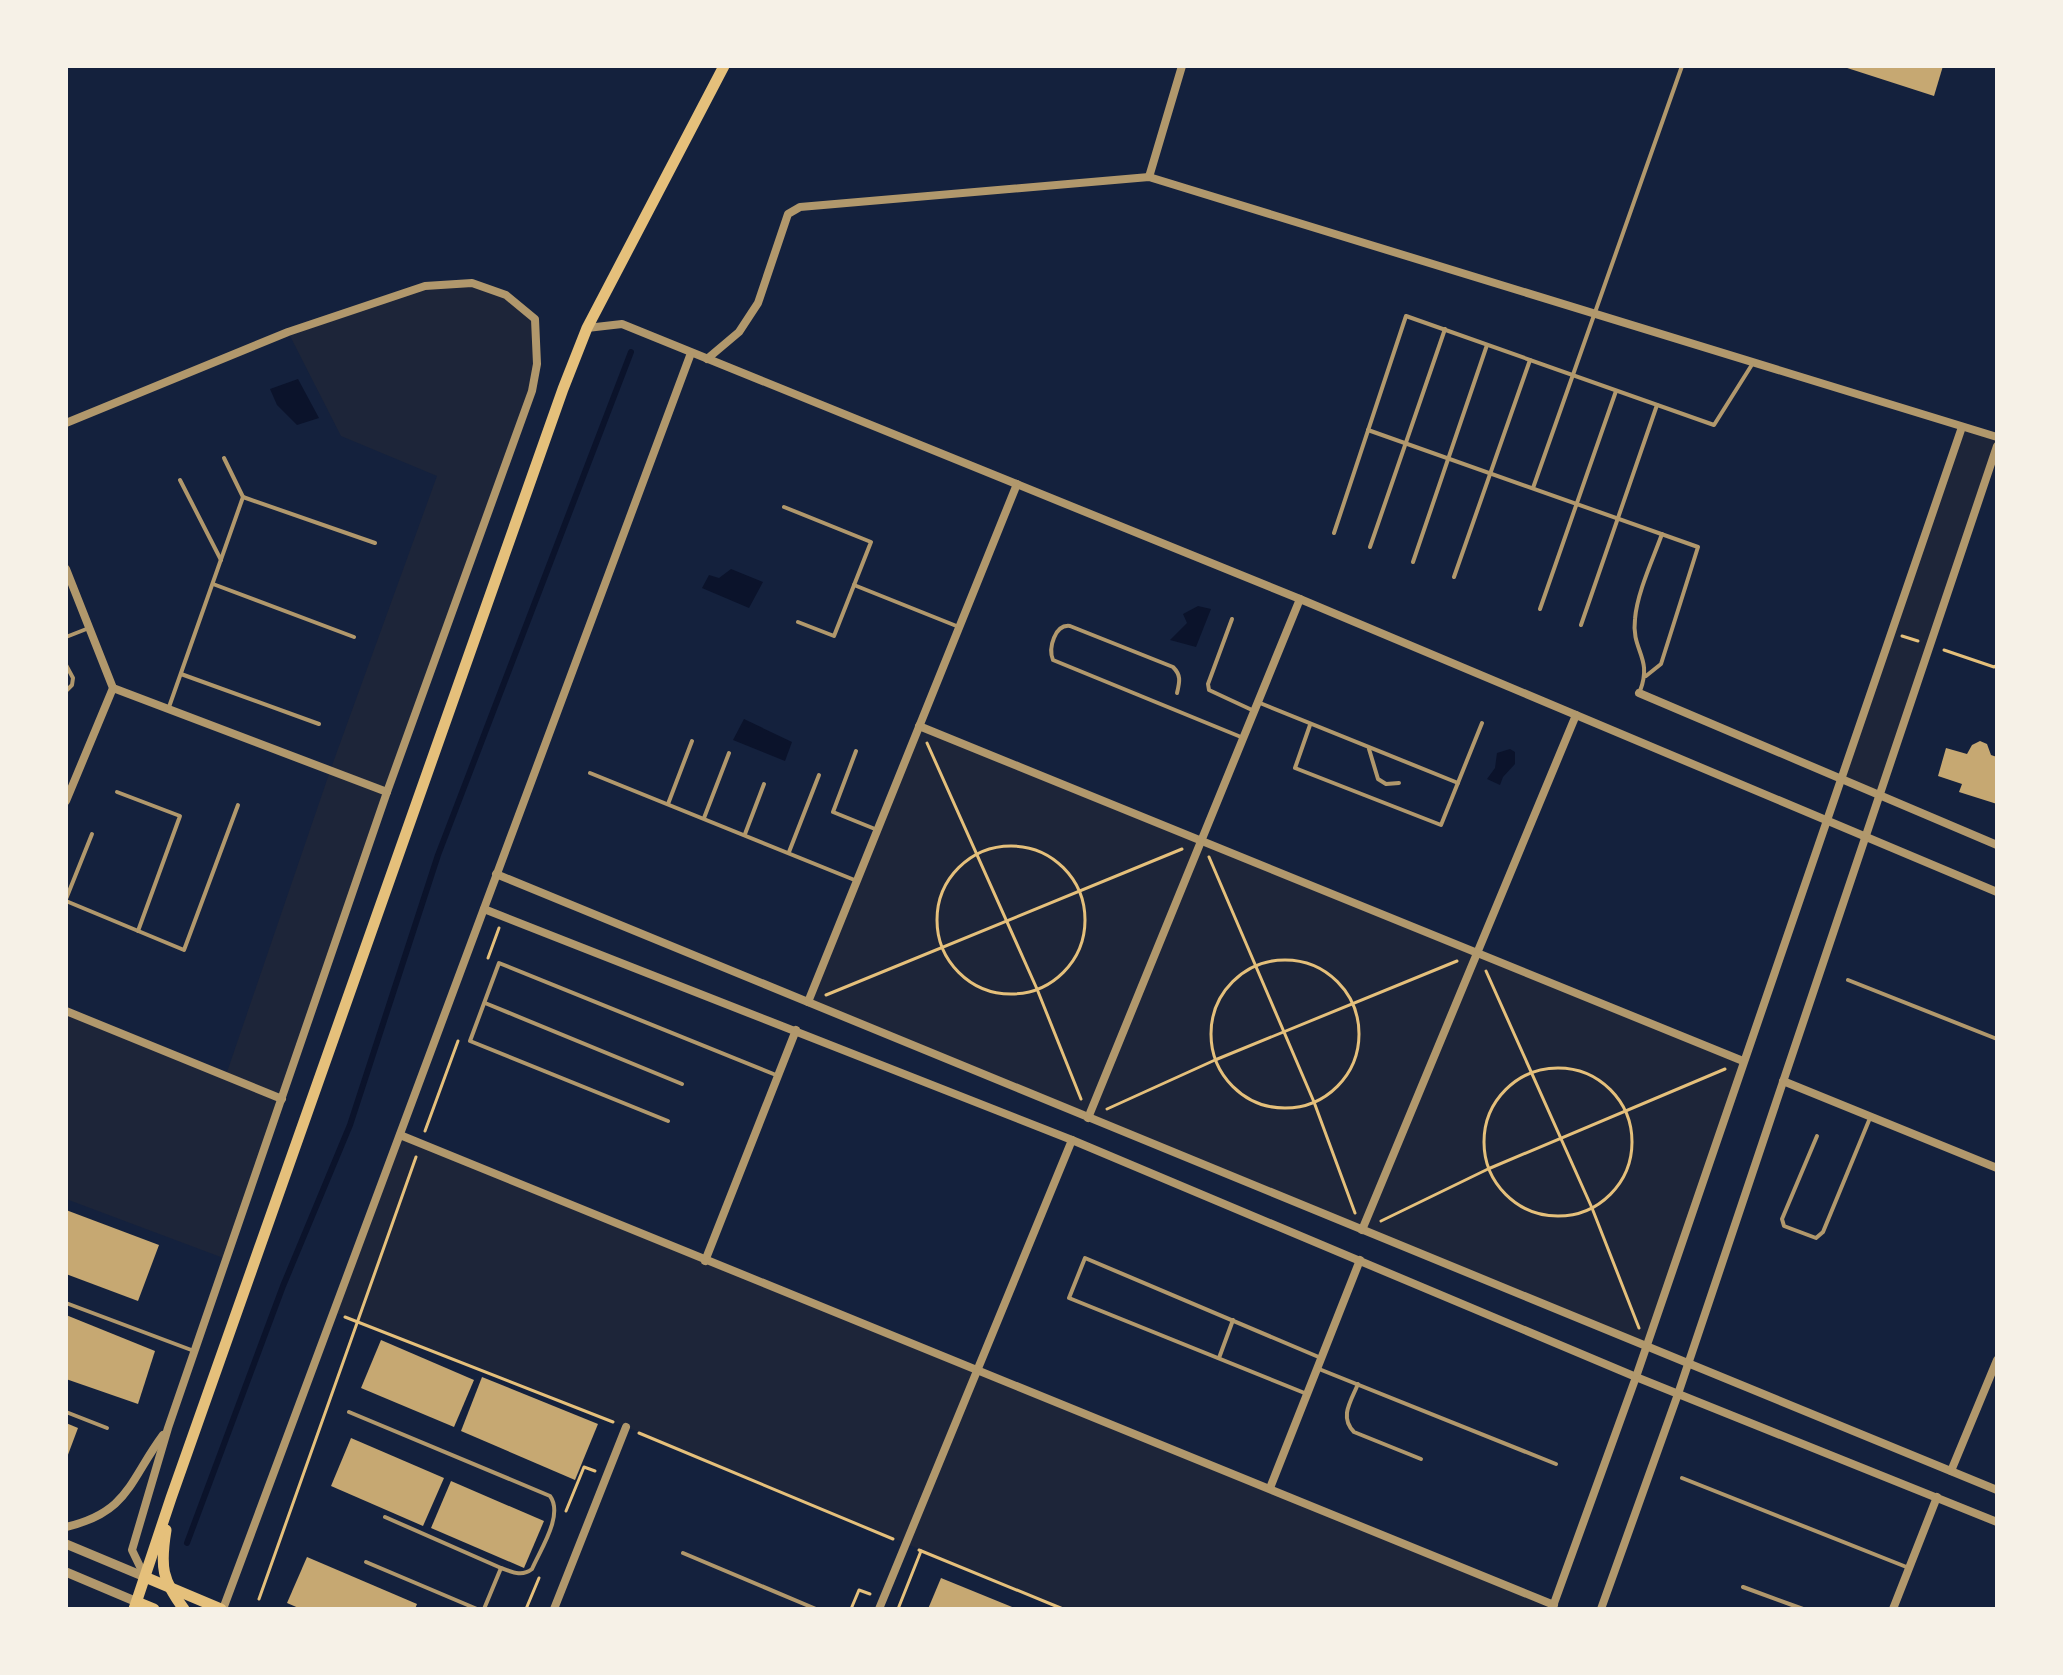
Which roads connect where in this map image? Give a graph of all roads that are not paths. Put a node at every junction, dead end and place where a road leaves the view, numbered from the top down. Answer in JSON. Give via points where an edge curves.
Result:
{"nodes":[{"id":1,"x":724,"y":66,"type":"edge"},
{"id":2,"x":1182,"y":66,"type":"edge"},
{"id":3,"x":1682,"y":66,"type":"edge"},
{"id":4,"x":1149,"y":177,"type":"junction"},
{"id":5,"x":1594,"y":315,"type":"junction"},
{"id":6,"x":587,"y":328,"type":"junction"},
{"id":7,"x":1445,"y":329,"type":"junction"},
{"id":8,"x":1487,"y":345,"type":"junction"},
{"id":9,"x":691,"y":353,"type":"junction"},
{"id":10,"x":707,"y":359,"type":"junction"},
{"id":11,"x":1530,"y":360,"type":"junction"},
{"id":12,"x":1753,"y":363,"type":"junction"},
{"id":13,"x":1573,"y":375,"type":"junction"},
{"id":14,"x":1616,"y":391,"type":"junction"},
{"id":15,"x":1657,"y":405,"type":"junction"},
{"id":16,"x":66,"y":423,"type":"edge"},
{"id":17,"x":1962,"y":427,"type":"junction"},
{"id":18,"x":1368,"y":430,"type":"junction"},
{"id":19,"x":1997,"y":437,"type":"edge"},
{"id":20,"x":1406,"y":443,"type":"junction"},
{"id":21,"x":1997,"y":446,"type":"edge"},
{"id":22,"x":224,"y":458,"type":"dead end"},
{"id":23,"x":1448,"y":458,"type":"junction"},
{"id":24,"x":1490,"y":473,"type":"junction"},
{"id":25,"x":180,"y":480,"type":"dead end"},
{"id":26,"x":1017,"y":484,"type":"junction"},
{"id":27,"x":1533,"y":488,"type":"junction"},
{"id":28,"x":243,"y":497,"type":"junction"},
{"id":29,"x":1576,"y":504,"type":"junction"},
{"id":30,"x":784,"y":507,"type":"dead end"},
{"id":31,"x":1618,"y":518,"type":"junction"},
{"id":32,"x":1334,"y":533,"type":"dead end"},
{"id":33,"x":1662,"y":534,"type":"junction"},
{"id":34,"x":375,"y":543,"type":"dead end"},
{"id":35,"x":1370,"y":547,"type":"dead end"},
{"id":36,"x":221,"y":560,"type":"junction"},
{"id":37,"x":1413,"y":562,"type":"dead end"},
{"id":38,"x":66,"y":569,"type":"edge"},
{"id":39,"x":1454,"y":577,"type":"dead end"},
{"id":40,"x":213,"y":584,"type":"junction"},
{"id":41,"x":854,"y":585,"type":"junction"},
{"id":42,"x":1300,"y":599,"type":"junction"},
{"id":43,"x":1540,"y":609,"type":"dead end"},
{"id":44,"x":1232,"y":619,"type":"dead end"},
{"id":45,"x":798,"y":622,"type":"dead end"},
{"id":46,"x":1581,"y":625,"type":"dead end"},
{"id":47,"x":89,"y":628,"type":"junction"},
{"id":48,"x":959,"y":628,"type":"junction"},
{"id":49,"x":66,"y":637,"type":"edge"},
{"id":50,"x":354,"y":637,"type":"dead end"},
{"id":51,"x":66,"y":665,"type":"edge"},
{"id":52,"x":181,"y":674,"type":"junction"},
{"id":53,"x":1646,"y":676,"type":"junction"},
{"id":54,"x":113,"y":688,"type":"junction"},
{"id":55,"x":66,"y":691,"type":"edge"},
{"id":56,"x":1177,"y":693,"type":"dead end"},
{"id":57,"x":1639,"y":693,"type":"joint"},
{"id":58,"x":1256,"y":707,"type":"junction"},
{"id":59,"x":168,"y":710,"type":"junction"},
{"id":60,"x":1576,"y":715,"type":"junction"},
{"id":61,"x":1482,"y":723,"type":"dead end"},
{"id":62,"x":319,"y":724,"type":"dead end"},
{"id":63,"x":1310,"y":725,"type":"junction"},
{"id":64,"x":919,"y":726,"type":"junction"},
{"id":65,"x":1244,"y":738,"type":"junction"},
{"id":66,"x":692,"y":741,"type":"dead end"},
{"id":67,"x":1369,"y":749,"type":"junction"},
{"id":68,"x":856,"y":751,"type":"dead end"},
{"id":69,"x":729,"y":753,"type":"dead end"},
{"id":70,"x":590,"y":773,"type":"dead end"},
{"id":71,"x":819,"y":775,"type":"dead end"},
{"id":72,"x":1840,"y":780,"type":"junction"},
{"id":73,"x":1399,"y":783,"type":"dead end"},
{"id":74,"x":1458,"y":783,"type":"junction"},
{"id":75,"x":764,"y":784,"type":"dead end"},
{"id":76,"x":117,"y":792,"type":"dead end"},
{"id":77,"x":387,"y":792,"type":"junction"},
{"id":78,"x":1878,"y":796,"type":"junction"},
{"id":79,"x":66,"y":801,"type":"edge"},
{"id":80,"x":668,"y":804,"type":"junction"},
{"id":81,"x":238,"y":805,"type":"dead end"},
{"id":82,"x":704,"y":818,"type":"junction"},
{"id":83,"x":1826,"y":821,"type":"junction"},
{"id":84,"x":878,"y":830,"type":"junction"},
{"id":85,"x":92,"y":834,"type":"dead end"},
{"id":86,"x":745,"y":834,"type":"junction"},
{"id":87,"x":1864,"y":837,"type":"junction"},
{"id":88,"x":1202,"y":841,"type":"junction"},
{"id":89,"x":1997,"y":845,"type":"edge"},
{"id":90,"x":789,"y":852,"type":"junction"},
{"id":91,"x":496,"y":874,"type":"junction"},
{"id":92,"x":857,"y":881,"type":"junction"},
{"id":93,"x":1997,"y":892,"type":"edge"},
{"id":94,"x":66,"y":900,"type":"edge"},
{"id":95,"x":484,"y":909,"type":"junction"},
{"id":96,"x":138,"y":931,"type":"junction"},
{"id":97,"x":1477,"y":952,"type":"junction"},
{"id":98,"x":1848,"y":980,"type":"dead end"},
{"id":99,"x":808,"y":1002,"type":"junction"},
{"id":100,"x":484,"y":1003,"type":"junction"},
{"id":101,"x":66,"y":1011,"type":"edge"},
{"id":102,"x":796,"y":1030,"type":"junction"},
{"id":103,"x":1997,"y":1039,"type":"edge"},
{"id":104,"x":1743,"y":1061,"type":"junction"},
{"id":105,"x":778,"y":1075,"type":"junction"},
{"id":106,"x":1783,"y":1081,"type":"junction"},
{"id":107,"x":682,"y":1084,"type":"dead end"},
{"id":108,"x":282,"y":1099,"type":"junction"},
{"id":109,"x":1088,"y":1118,"type":"junction"},
{"id":110,"x":1870,"y":1118,"type":"junction"},
{"id":111,"x":668,"y":1121,"type":"dead end"},
{"id":112,"x":400,"y":1135,"type":"junction"},
{"id":113,"x":1817,"y":1136,"type":"dead end"},
{"id":114,"x":1072,"y":1140,"type":"junction"},
{"id":115,"x":1997,"y":1168,"type":"edge"},
{"id":116,"x":1362,"y":1230,"type":"junction"},
{"id":117,"x":1360,"y":1260,"type":"junction"},
{"id":118,"x":705,"y":1261,"type":"junction"},
{"id":119,"x":66,"y":1303,"type":"edge"},
{"id":120,"x":1233,"y":1320,"type":"junction"},
{"id":121,"x":1646,"y":1347,"type":"junction"},
{"id":122,"x":194,"y":1351,"type":"junction"},
{"id":123,"x":1219,"y":1358,"type":"junction"},
{"id":124,"x":1321,"y":1358,"type":"junction"},
{"id":125,"x":1997,"y":1360,"type":"edge"},
{"id":126,"x":1688,"y":1365,"type":"junction"},
{"id":127,"x":1317,"y":1368,"type":"junction"},
{"id":128,"x":978,"y":1372,"type":"junction"},
{"id":129,"x":1636,"y":1377,"type":"junction"},
{"id":130,"x":1358,"y":1384,"type":"junction"},
{"id":131,"x":1307,"y":1394,"type":"junction"},
{"id":132,"x":1678,"y":1394,"type":"junction"},
{"id":133,"x":66,"y":1412,"type":"edge"},
{"id":134,"x":349,"y":1412,"type":"dead end"},
{"id":135,"x":626,"y":1427,"type":"dead end"},
{"id":136,"x":107,"y":1428,"type":"dead end"},
{"id":137,"x":168,"y":1428,"type":"junction"},
{"id":138,"x":1421,"y":1459,"type":"dead end"},
{"id":139,"x":1556,"y":1464,"type":"dead end"},
{"id":140,"x":1951,"y":1471,"type":"junction"},
{"id":141,"x":1682,"y":1478,"type":"dead end"},
{"id":142,"x":1270,"y":1488,"type":"junction"},
{"id":143,"x":1997,"y":1490,"type":"edge"},
{"id":144,"x":1937,"y":1497,"type":"junction"},
{"id":145,"x":171,"y":1498,"type":"junction"},
{"id":146,"x":385,"y":1517,"type":"dead end"},
{"id":147,"x":1997,"y":1522,"type":"edge"},
{"id":148,"x":66,"y":1527,"type":"edge"},
{"id":149,"x":66,"y":1544,"type":"edge"},
{"id":150,"x":683,"y":1553,"type":"dead end"},
{"id":151,"x":366,"y":1562,"type":"dead end"},
{"id":152,"x":501,"y":1568,"type":"junction"},
{"id":153,"x":1909,"y":1568,"type":"junction"},
{"id":154,"x":66,"y":1572,"type":"edge"},
{"id":155,"x":145,"y":1577,"type":"junction"},
{"id":156,"x":167,"y":1586,"type":"junction"},
{"id":157,"x":1743,"y":1587,"type":"dead end"},
{"id":158,"x":135,"y":1605,"type":"edge"},
{"id":159,"x":1553,"y":1607,"type":"edge"},
{"id":160,"x":154,"y":1609,"type":"edge"},
{"id":161,"x":184,"y":1609,"type":"edge"},
{"id":162,"x":222,"y":1609,"type":"edge"},
{"id":163,"x":477,"y":1609,"type":"edge"},
{"id":164,"x":484,"y":1609,"type":"edge"},
{"id":165,"x":554,"y":1609,"type":"edge"},
{"id":166,"x":816,"y":1609,"type":"edge"},
{"id":167,"x":879,"y":1609,"type":"edge"},
{"id":168,"x":1601,"y":1609,"type":"edge"},
{"id":169,"x":1803,"y":1609,"type":"edge"},
{"id":170,"x":1893,"y":1609,"type":"edge"}],
"edges":[{"from":1,"to":6,"type":"main road"},
{"from":2,"to":4,"type":"street"},
{"from":3,"to":5,"type":"lane"},
{"from":4,"to":5,"type":"street"},
{"from":4,"to":10,"type":"street","via":[[800,207],[788,214],[758,303],[739,332]]},
{"from":5,"to":12,"type":"street"},
{"from":5,"to":13,"type":"lane"},
{"from":6,"to":9,"type":"street","via":[[622,324]]},
{"from":6,"to":145,"type":"main road"},
{"from":7,"to":8,"type":"lane"},
{"from":7,"to":18,"type":"lane","via":[[1406,316]]},
{"from":7,"to":20,"type":"lane"},
{"from":8,"to":11,"type":"lane"},
{"from":8,"to":23,"type":"lane"},
{"from":9,"to":10,"type":"street"},
{"from":9,"to":91,"type":"street"},
{"from":10,"to":26,"type":"street"},
{"from":11,"to":13,"type":"lane"},
{"from":11,"to":24,"type":"lane"},
{"from":12,"to":15,"type":"lane","via":[[1714,425]]},
{"from":12,"to":17,"type":"street"},
{"from":13,"to":14,"type":"lane"},
{"from":13,"to":27,"type":"lane"},
{"from":14,"to":15,"type":"lane"},
{"from":14,"to":29,"type":"lane"},
{"from":15,"to":31,"type":"lane"},
{"from":16,"to":77,"type":"street","via":[[288,332],[425,286],[472,283],[506,295],[535,319],[532,391]]},
{"from":17,"to":19,"type":"street"},
{"from":17,"to":72,"type":"street"},
{"from":18,"to":20,"type":"lane"},
{"from":18,"to":32,"type":"lane"},
{"from":20,"to":23,"type":"lane"},
{"from":20,"to":35,"type":"lane"},
{"from":21,"to":78,"type":"street"},
{"from":22,"to":28,"type":"lane"},
{"from":23,"to":24,"type":"lane"},
{"from":23,"to":37,"type":"lane"},
{"from":24,"to":27,"type":"lane"},
{"from":24,"to":39,"type":"lane"},
{"from":25,"to":36,"type":"lane"},
{"from":26,"to":42,"type":"street"},
{"from":26,"to":48,"type":"street"},
{"from":27,"to":29,"type":"lane"},
{"from":28,"to":34,"type":"lane"},
{"from":28,"to":36,"type":"lane"},
{"from":29,"to":31,"type":"lane"},
{"from":29,"to":43,"type":"lane"},
{"from":30,"to":41,"type":"lane","via":[[871,542]]},
{"from":31,"to":33,"type":"lane"},
{"from":31,"to":46,"type":"lane"},
{"from":33,"to":53,"type":"lane","via":[[1635,616],[1634,641],[1644,656]]},
{"from":33,"to":53,"type":"lane","via":[[1698,547],[1661,664]]},
{"from":36,"to":40,"type":"lane"},
{"from":38,"to":47,"type":"street"},
{"from":40,"to":50,"type":"lane"},
{"from":40,"to":52,"type":"lane"},
{"from":41,"to":45,"type":"lane","via":[[834,636]]},
{"from":41,"to":48,"type":"lane"},
{"from":42,"to":58,"type":"street"},
{"from":42,"to":60,"type":"street"},
{"from":44,"to":58,"type":"lane","via":[[1209,690]]},
{"from":47,"to":49,"type":"lane"},
{"from":47,"to":54,"type":"street"},
{"from":48,"to":64,"type":"street"},
{"from":51,"to":55,"type":"lane","via":[[73,678]]},
{"from":52,"to":59,"type":"lane"},
{"from":52,"to":62,"type":"lane"},
{"from":53,"to":57,"type":"lane"},
{"from":54,"to":59,"type":"street"},
{"from":54,"to":79,"type":"street"},
{"from":56,"to":65,"type":"lane","via":[[1179,673],[1173,667],[1070,626],[1058,628],[1050,651],[1053,660]]},
{"from":57,"to":72,"type":"street"},
{"from":58,"to":63,"type":"lane"},
{"from":58,"to":65,"type":"street"},
{"from":59,"to":77,"type":"street"},
{"from":60,"to":83,"type":"street"},
{"from":60,"to":97,"type":"street"},
{"from":61,"to":74,"type":"lane"},
{"from":63,"to":67,"type":"lane"},
{"from":63,"to":74,"type":"lane","via":[[1295,768],[1441,825]]},
{"from":64,"to":84,"type":"street"},
{"from":64,"to":88,"type":"street"},
{"from":65,"to":88,"type":"street"},
{"from":66,"to":80,"type":"lane"},
{"from":67,"to":73,"type":"lane","via":[[1378,779]]},
{"from":67,"to":74,"type":"lane"},
{"from":68,"to":84,"type":"lane","via":[[833,812]]},
{"from":69,"to":82,"type":"lane"},
{"from":70,"to":80,"type":"lane"},
{"from":71,"to":90,"type":"lane"},
{"from":72,"to":78,"type":"street"},
{"from":72,"to":83,"type":"street"},
{"from":75,"to":86,"type":"lane"},
{"from":76,"to":96,"type":"lane","via":[[180,816]]},
{"from":77,"to":108,"type":"street"},
{"from":78,"to":87,"type":"street"},
{"from":78,"to":89,"type":"street"},
{"from":80,"to":82,"type":"lane"},
{"from":81,"to":96,"type":"lane","via":[[184,950]]},
{"from":82,"to":86,"type":"lane"},
{"from":83,"to":87,"type":"street"},
{"from":83,"to":104,"type":"street"},
{"from":84,"to":92,"type":"street"},
{"from":85,"to":94,"type":"lane"},
{"from":86,"to":90,"type":"lane"},
{"from":87,"to":93,"type":"street"},
{"from":87,"to":106,"type":"street"},
{"from":88,"to":97,"type":"street"},
{"from":88,"to":109,"type":"street"},
{"from":90,"to":92,"type":"lane"},
{"from":91,"to":95,"type":"street"},
{"from":91,"to":99,"type":"street"},
{"from":92,"to":99,"type":"street"},
{"from":94,"to":96,"type":"lane"},
{"from":95,"to":102,"type":"street"},
{"from":95,"to":112,"type":"street"},
{"from":97,"to":104,"type":"street"},
{"from":97,"to":116,"type":"street"},
{"from":98,"to":103,"type":"lane"},
{"from":99,"to":109,"type":"street"},
{"from":100,"to":105,"type":"lane","via":[[499,963]]},
{"from":100,"to":107,"type":"lane"},
{"from":100,"to":111,"type":"lane","via":[[470,1041]]},
{"from":101,"to":108,"type":"street"},
{"from":102,"to":105,"type":"street"},
{"from":102,"to":114,"type":"street"},
{"from":104,"to":121,"type":"street"},
{"from":105,"to":118,"type":"street"},
{"from":106,"to":110,"type":"street"},
{"from":106,"to":126,"type":"street"},
{"from":108,"to":122,"type":"street"},
{"from":109,"to":116,"type":"street"},
{"from":110,"to":113,"type":"lane","via":[[1816,1238],[1784,1226],[1782,1219]]},
{"from":110,"to":115,"type":"street"},
{"from":112,"to":118,"type":"street"},
{"from":112,"to":162,"type":"street"},
{"from":114,"to":117,"type":"street"},
{"from":114,"to":128,"type":"street"},
{"from":116,"to":121,"type":"street"},
{"from":117,"to":124,"type":"street"},
{"from":117,"to":129,"type":"street"},
{"from":118,"to":128,"type":"street"},
{"from":119,"to":122,"type":"lane"},
{"from":120,"to":123,"type":"lane"},
{"from":120,"to":123,"type":"lane","via":[[1085,1258],[1069,1298]]},
{"from":120,"to":124,"type":"lane"},
{"from":121,"to":126,"type":"street"},
{"from":121,"to":129,"type":"street"},
{"from":122,"to":137,"type":"street"},
{"from":123,"to":131,"type":"lane"},
{"from":124,"to":127,"type":"street"},
{"from":125,"to":140,"type":"street"},
{"from":126,"to":132,"type":"street"},
{"from":126,"to":140,"type":"street"},
{"from":127,"to":130,"type":"lane"},
{"from":127,"to":131,"type":"street"},
{"from":128,"to":142,"type":"street"},
{"from":128,"to":167,"type":"street"},
{"from":129,"to":132,"type":"street"},
{"from":129,"to":159,"type":"street"},
{"from":130,"to":138,"type":"lane","via":[[1345,1416],[1347,1424],[1354,1432]]},
{"from":130,"to":139,"type":"lane"},
{"from":131,"to":142,"type":"street"},
{"from":132,"to":144,"type":"street"},
{"from":132,"to":168,"type":"street"},
{"from":133,"to":136,"type":"lane"},
{"from":134,"to":152,"type":"lane","via":[[550,1496],[555,1514],[532,1569],[519,1574]]},
{"from":135,"to":165,"type":"street"},
{"from":137,"to":148,"type":"street","via":[[117,1504],[94,1520]]},
{"from":137,"to":155,"type":"street","via":[[132,1550]]},
{"from":140,"to":143,"type":"street"},
{"from":141,"to":153,"type":"lane"},
{"from":142,"to":159,"type":"street"},
{"from":144,"to":147,"type":"street"},
{"from":144,"to":153,"type":"street"},
{"from":145,"to":155,"type":"main road"},
{"from":145,"to":156,"type":"main road","via":[[163,1562]]},
{"from":146,"to":152,"type":"lane"},
{"from":149,"to":155,"type":"street"},
{"from":150,"to":166,"type":"lane"},
{"from":151,"to":163,"type":"lane"},
{"from":152,"to":164,"type":"lane"},
{"from":153,"to":170,"type":"street"},
{"from":154,"to":158,"type":"street"},
{"from":155,"to":156,"type":"main road"},
{"from":155,"to":158,"type":"main road"},
{"from":156,"to":161,"type":"main road"},
{"from":156,"to":162,"type":"main road"},
{"from":157,"to":169,"type":"lane"},
{"from":158,"to":160,"type":"main road"}]}
